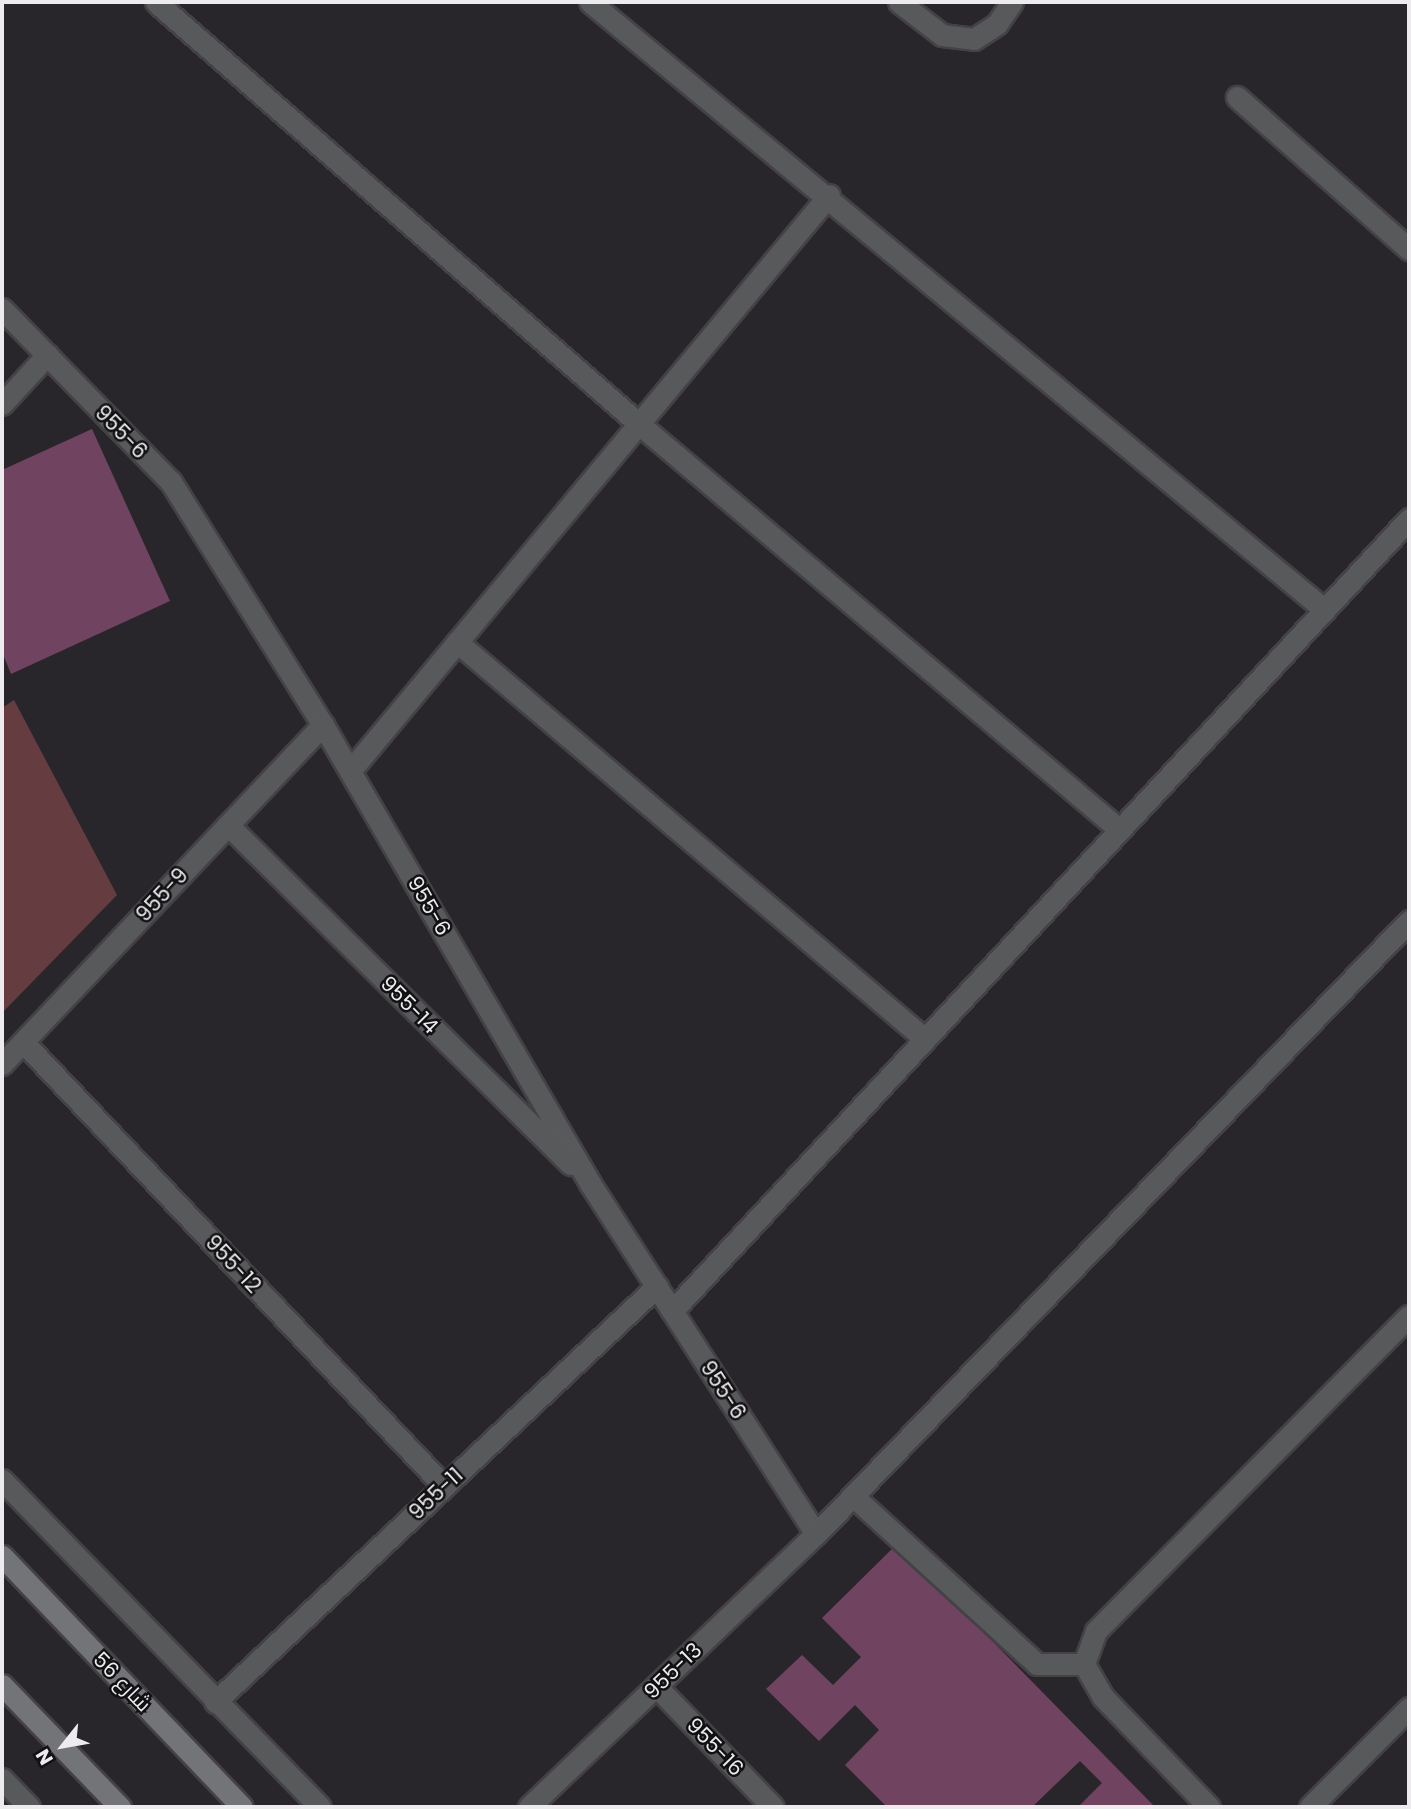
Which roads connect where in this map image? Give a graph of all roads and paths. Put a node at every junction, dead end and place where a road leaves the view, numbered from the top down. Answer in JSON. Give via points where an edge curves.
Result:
{"nodes":[{"id":1,"x":156,"y":2,"type":"edge"},
{"id":2,"x":590,"y":2,"type":"edge"},
{"id":3,"x":899,"y":2,"type":"edge"},
{"id":4,"x":1012,"y":2,"type":"edge"},
{"id":5,"x":1237,"y":97,"type":"dead end"},
{"id":6,"x":829,"y":195,"type":"junction"},
{"id":7,"x":1409,"y":249,"type":"edge"},
{"id":8,"x":2,"y":309,"type":"edge"},
{"id":9,"x":47,"y":355,"type":"junction"},
{"id":10,"x":2,"y":404,"type":"edge"},
{"id":11,"x":639,"y":424,"type":"junction"},
{"id":12,"x":1409,"y":519,"type":"edge"},
{"id":13,"x":1325,"y":610,"type":"junction"},
{"id":14,"x":457,"y":642,"type":"junction"},
{"id":15,"x":323,"y":725,"type":"junction"},
{"id":16,"x":350,"y":771,"type":"junction"},
{"id":17,"x":228,"y":825,"type":"junction"},
{"id":18,"x":1120,"y":830,"type":"junction"},
{"id":19,"x":1409,"y":921,"type":"edge"},
{"id":20,"x":925,"y":1039,"type":"junction"},
{"id":21,"x":23,"y":1042,"type":"junction"},
{"id":22,"x":2,"y":1064,"type":"edge"},
{"id":23,"x":591,"y":1185,"type":"junction"},
{"id":24,"x":657,"y":1286,"type":"junction"},
{"id":25,"x":672,"y":1311,"type":"junction"},
{"id":26,"x":1409,"y":1316,"type":"edge"},
{"id":27,"x":2,"y":1480,"type":"edge"},
{"id":28,"x":444,"y":1486,"type":"junction"},
{"id":29,"x":853,"y":1496,"type":"junction"},
{"id":30,"x":816,"y":1534,"type":"junction"},
{"id":31,"x":2,"y":1556,"type":"edge"},
{"id":32,"x":1084,"y":1664,"type":"junction"},
{"id":33,"x":2,"y":1685,"type":"edge"},
{"id":34,"x":656,"y":1686,"type":"junction"},
{"id":35,"x":215,"y":1702,"type":"junction"},
{"id":36,"x":1409,"y":1708,"type":"edge"},
{"id":37,"x":2,"y":1779,"type":"edge"},
{"id":38,"x":29,"y":1807,"type":"edge"},
{"id":39,"x":120,"y":1807,"type":"edge"},
{"id":40,"x":242,"y":1807,"type":"edge"},
{"id":41,"x":320,"y":1807,"type":"edge"},
{"id":42,"x":529,"y":1807,"type":"edge"},
{"id":43,"x":773,"y":1807,"type":"edge"},
{"id":44,"x":1209,"y":1807,"type":"edge"},
{"id":45,"x":1310,"y":1807,"type":"edge"}],
"edges":[{"from":1,"to":11,"type":"street"},
{"from":2,"to":6,"type":"street"},
{"from":3,"to":4,"type":"street","via":[[942,35],[974,39],[997,24]]},
{"from":5,"to":7,"type":"street"},
{"from":6,"to":11,"type":"street"},
{"from":6,"to":13,"type":"street"},
{"from":8,"to":9,"type":"street","name":"955-6"},
{"from":9,"to":10,"type":"street"},
{"from":9,"to":15,"type":"street","name":"955-6","via":[[171,482]]},
{"from":11,"to":14,"type":"street"},
{"from":11,"to":18,"type":"street"},
{"from":12,"to":13,"type":"street"},
{"from":13,"to":18,"type":"street"},
{"from":14,"to":16,"type":"street"},
{"from":14,"to":20,"type":"street"},
{"from":15,"to":16,"type":"street","name":"955-6"},
{"from":15,"to":17,"type":"street","name":"955-9"},
{"from":16,"to":23,"type":"street","name":"955-6"},
{"from":17,"to":21,"type":"street","name":"955-9"},
{"from":17,"to":23,"type":"street","name":"955-14"},
{"from":18,"to":20,"type":"street"},
{"from":19,"to":29,"type":"street","name":"955-13"},
{"from":20,"to":25,"type":"street"},
{"from":21,"to":22,"type":"street","name":"955-9"},
{"from":21,"to":28,"type":"street","name":"955-12"},
{"from":23,"to":24,"type":"street","name":"955-6"},
{"from":24,"to":25,"type":"street","name":"955-6"},
{"from":24,"to":28,"type":"street","name":"955-11"},
{"from":25,"to":30,"type":"street","name":"955-6"},
{"from":26,"to":32,"type":"street","via":[[1096,1631]]},
{"from":27,"to":35,"type":"street"},
{"from":28,"to":35,"type":"street","name":"955-11"},
{"from":29,"to":30,"type":"street","name":"955-13"},
{"from":29,"to":32,"type":"street","via":[[1037,1664]]},
{"from":30,"to":34,"type":"street","name":"955-13"},
{"from":31,"to":40,"type":"street","name":"شارع 56"},
{"from":32,"to":44,"type":"street","via":[[1103,1697]]},
{"from":33,"to":39,"type":"street"},
{"from":34,"to":42,"type":"street","name":"955-13"},
{"from":34,"to":43,"type":"street","name":"955-16"},
{"from":35,"to":41,"type":"street"},
{"from":36,"to":45,"type":"street"},
{"from":37,"to":38,"type":"street"}]}
